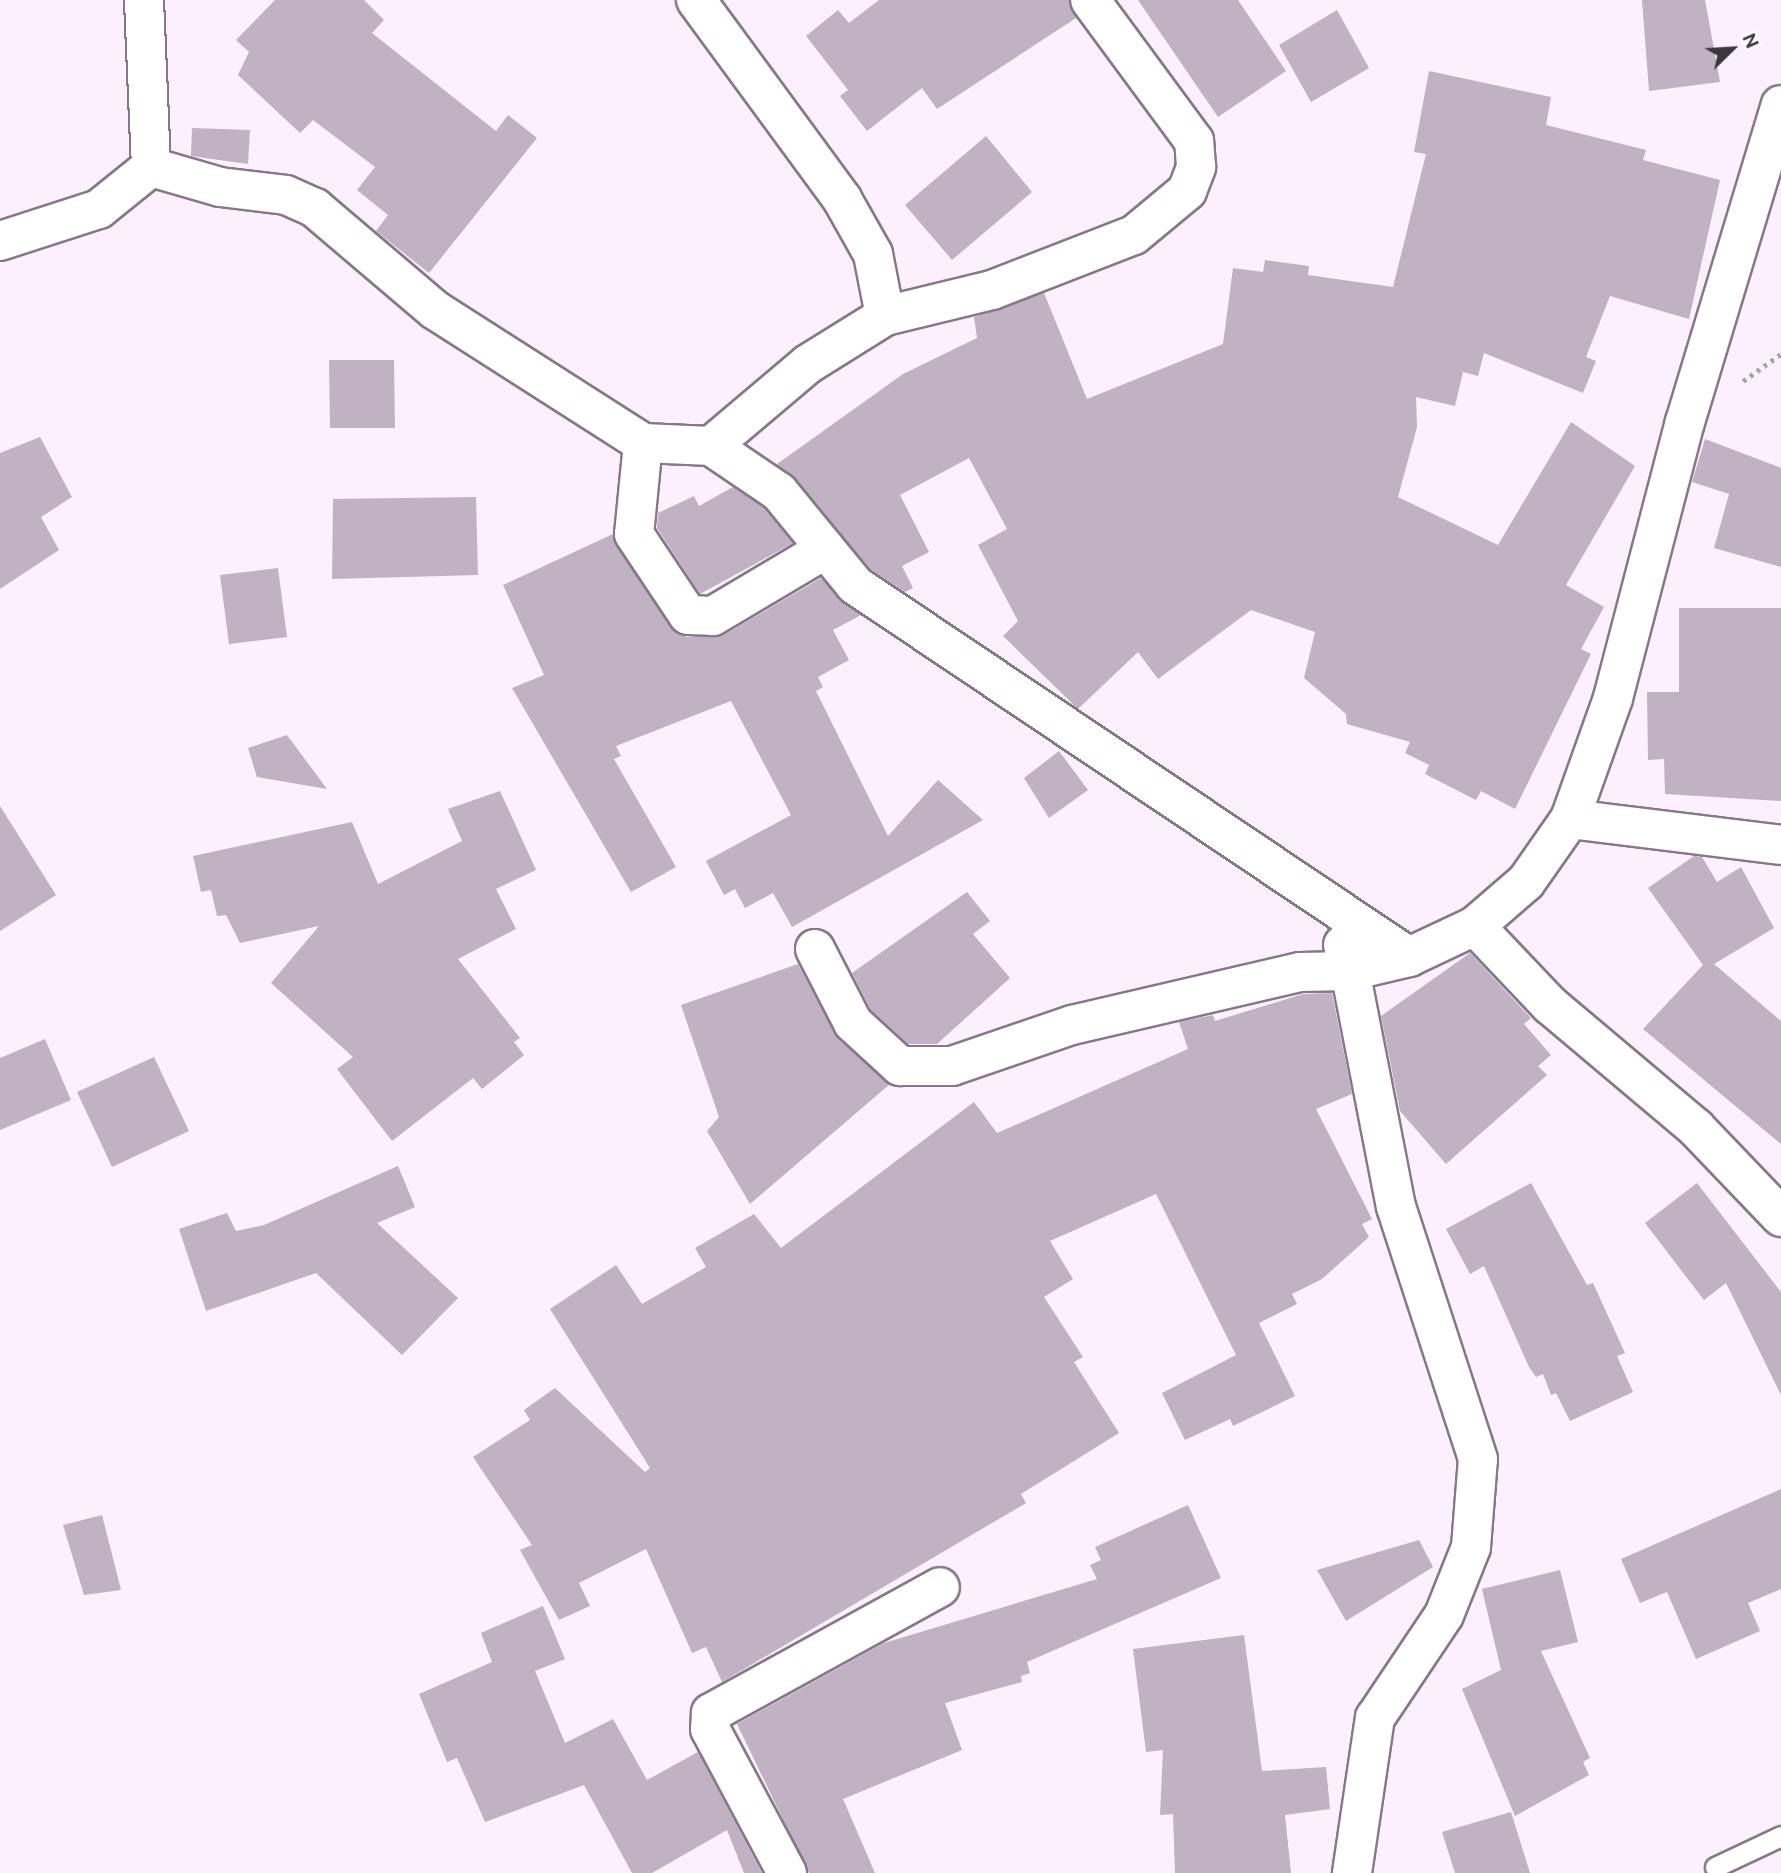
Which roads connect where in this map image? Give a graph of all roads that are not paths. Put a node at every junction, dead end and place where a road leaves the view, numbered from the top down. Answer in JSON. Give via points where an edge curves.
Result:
{"nodes":[{"id":1,"x":144,"y":0,"type":"edge"},
{"id":2,"x":696,"y":0,"type":"edge"},
{"id":3,"x":1090,"y":0,"type":"edge"},
{"id":4,"x":1781,"y":105,"type":"edge"},
{"id":5,"x":150,"y":167,"type":"junction"},
{"id":6,"x":0,"y":241,"type":"edge"},
{"id":7,"x":885,"y":316,"type":"junction"},
{"id":8,"x":643,"y":443,"type":"junction"},
{"id":9,"x":711,"y":446,"type":"junction"},
{"id":10,"x":826,"y":549,"type":"junction"},
{"id":11,"x":1570,"y":819,"type":"junction"},
{"id":12,"x":1781,"y":845,"type":"edge"},
{"id":13,"x":1331,"y":902,"type":"junction"},
{"id":14,"x":1475,"y":926,"type":"junction"},
{"id":15,"x":815,"y":949,"type":"dead end"},
{"id":16,"x":1409,"y":957,"type":"junction"},
{"id":17,"x":1350,"y":971,"type":"junction"},
{"id":18,"x":1781,"y":1217,"type":"edge"},
{"id":19,"x":940,"y":1587,"type":"dead end"},
{"id":20,"x":1781,"y":1836,"type":"edge"},
{"id":21,"x":1715,"y":1867,"type":"dead end"},
{"id":22,"x":787,"y":1873,"type":"edge"},
{"id":23,"x":1352,"y":1873,"type":"edge"}],
"edges":[{"from":1,"to":5,"type":"street"},
{"from":2,"to":7,"type":"street","via":[[842,199],[873,254]]},
{"from":3,"to":7,"type":"street","via":[[1194,141],[1196,167],[1187,191],[1134,235],[992,290]]},
{"from":4,"to":11,"type":"street","via":[[1685,422],[1613,698]]},
{"from":5,"to":6,"type":"street","via":[[131,190],[99,209]]},
{"from":5,"to":8,"type":"street","via":[[220,187],[286,195],[315,208],[435,310]]},
{"from":7,"to":9,"type":"street","via":[[808,364]]},
{"from":8,"to":9,"type":"street"},
{"from":8,"to":10,"type":"street","via":[[634,534],[688,615],[713,616]]},
{"from":9,"to":10,"type":"street","via":[[779,492]]},
{"from":10,"to":13,"type":"street","via":[[855,585]]},
{"from":11,"to":12,"type":"street"},
{"from":11,"to":14,"type":"street","via":[[1526,881]]},
{"from":13,"to":16,"type":"street"},
{"from":13,"to":17,"type":"street"},
{"from":14,"to":16,"type":"street"},
{"from":14,"to":18,"type":"street","via":[[1550,1005],[1696,1128]]},
{"from":15,"to":17,"type":"street","via":[[853,1023],[900,1066],[952,1066],[1072,1025],[1300,972]]},
{"from":16,"to":17,"type":"street"},
{"from":17,"to":23,"type":"street","via":[[1396,1207],[1478,1459],[1471,1547],[1444,1615],[1375,1718]]},
{"from":19,"to":22,"type":"street","via":[[711,1713],[710,1730]]},
{"from":20,"to":21,"type":"lane"}]}
